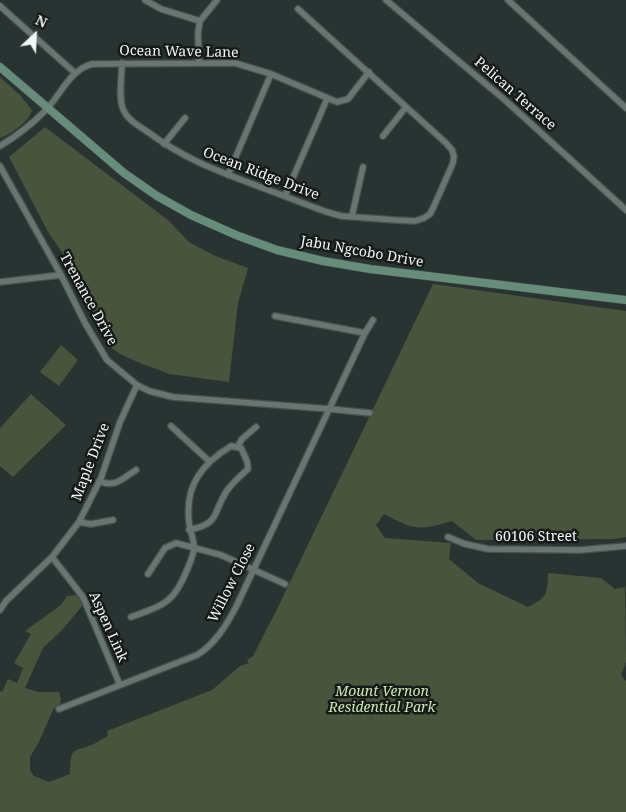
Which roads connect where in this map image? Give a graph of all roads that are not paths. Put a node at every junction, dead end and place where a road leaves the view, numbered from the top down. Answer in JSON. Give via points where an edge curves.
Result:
{"nodes":[{"id":1,"x":145,"y":0,"type":"edge"},
{"id":2,"x":217,"y":0,"type":"edge"},
{"id":3,"x":386,"y":0,"type":"edge"},
{"id":4,"x":508,"y":0,"type":"edge"},
{"id":5,"x":0,"y":6,"type":"edge"},
{"id":6,"x":298,"y":10,"type":"dead end"},
{"id":7,"x":200,"y":21,"type":"junction"},
{"id":8,"x":199,"y":62,"type":"junction"},
{"id":9,"x":122,"y":63,"type":"junction"},
{"id":10,"x":0,"y":67,"type":"edge"},
{"id":11,"x":369,"y":72,"type":"junction"},
{"id":12,"x":75,"y":73,"type":"junction"},
{"id":13,"x":271,"y":74,"type":"junction"},
{"id":14,"x":328,"y":99,"type":"junction"},
{"id":15,"x":406,"y":107,"type":"junction"},
{"id":16,"x":626,"y":108,"type":"edge"},
{"id":17,"x":47,"y":109,"type":"junction"},
{"id":18,"x":184,"y":118,"type":"dead end"},
{"id":19,"x":383,"y":136,"type":"dead end"},
{"id":20,"x":164,"y":144,"type":"junction"},
{"id":21,"x":0,"y":146,"type":"edge"},
{"id":22,"x":0,"y":166,"type":"edge"},
{"id":23,"x":363,"y":167,"type":"dead end"},
{"id":24,"x":228,"y":175,"type":"junction"},
{"id":25,"x":285,"y":196,"type":"junction"},
{"id":26,"x":626,"y":210,"type":"edge"},
{"id":27,"x":352,"y":216,"type":"junction"},
{"id":28,"x":61,"y":275,"type":"junction"},
{"id":29,"x":0,"y":282,"type":"edge"},
{"id":30,"x":626,"y":300,"type":"edge"},
{"id":31,"x":275,"y":316,"type":"dead end"},
{"id":32,"x":373,"y":320,"type":"dead end"},
{"id":33,"x":365,"y":333,"type":"junction"},
{"id":34,"x":137,"y":385,"type":"junction"},
{"id":35,"x":330,"y":408,"type":"junction"},
{"id":36,"x":370,"y":413,"type":"dead end"},
{"id":37,"x":171,"y":426,"type":"dead end"},
{"id":38,"x":256,"y":427,"type":"dead end"},
{"id":39,"x":238,"y":446,"type":"junction"},
{"id":40,"x":210,"y":462,"type":"junction"},
{"id":41,"x":136,"y":470,"type":"dead end"},
{"id":42,"x":99,"y":481,"type":"junction"},
{"id":43,"x":113,"y":520,"type":"dead end"},
{"id":44,"x":79,"y":522,"type":"junction"},
{"id":45,"x":190,"y":530,"type":"junction"},
{"id":46,"x":448,"y":537,"type":"dead end"},
{"id":47,"x":626,"y":546,"type":"edge"},
{"id":48,"x":194,"y":547,"type":"junction"},
{"id":49,"x":52,"y":557,"type":"junction"},
{"id":50,"x":254,"y":570,"type":"junction"},
{"id":51,"x":148,"y":574,"type":"dead end"},
{"id":52,"x":285,"y":584,"type":"dead end"},
{"id":53,"x":0,"y":610,"type":"edge"},
{"id":54,"x":132,"y":617,"type":"dead end"},
{"id":55,"x":120,"y":685,"type":"junction"},
{"id":56,"x":59,"y":709,"type":"dead end"}],
"edges":[{"from":1,"to":7,"type":"street","via":[[161,10]]},
{"from":2,"to":7,"type":"street"},
{"from":3,"to":26,"type":"street","name":"Pelican Terrace","via":[[506,101]]},
{"from":4,"to":16,"type":"street"},
{"from":5,"to":12,"type":"street"},
{"from":6,"to":11,"type":"street","name":"Ocean Ridge Drive"},
{"from":7,"to":8,"type":"street"},
{"from":8,"to":9,"type":"street","name":"Ocean Wave Lane"},
{"from":8,"to":13,"type":"street","name":"Ocean Wave Lane","via":[[242,64]]},
{"from":9,"to":12,"type":"street","name":"Ocean Wave Lane","via":[[92,64]]},
{"from":9,"to":20,"type":"street","name":"Ocean Ridge Drive","via":[[123,109],[133,121]]},
{"from":10,"to":17,"type":"main road","name":"Jabu Ngcobo Drive"},
{"from":11,"to":14,"type":"street","via":[[348,99],[337,102]]},
{"from":11,"to":15,"type":"street","name":"Ocean Ridge Drive"},
{"from":12,"to":17,"type":"street"},
{"from":13,"to":14,"type":"street","name":"Ocean Wave Lane"},
{"from":13,"to":24,"type":"street"},
{"from":14,"to":25,"type":"street"},
{"from":15,"to":19,"type":"street"},
{"from":15,"to":27,"type":"street","name":"Ocean Ridge Drive","via":[[446,142],[454,156],[434,206],[430,214],[415,221]]},
{"from":17,"to":21,"type":"street"},
{"from":17,"to":30,"type":"main road","name":"Jabu Ngcobo Drive","via":[[124,173],[158,196],[191,215],[277,250],[370,269]]},
{"from":18,"to":20,"type":"street"},
{"from":20,"to":24,"type":"street","name":"Ocean Ridge Drive","via":[[197,163]]},
{"from":22,"to":28,"type":"street","name":"Trenance Drive"},
{"from":23,"to":27,"type":"street"},
{"from":24,"to":25,"type":"street","name":"Ocean Ridge Drive"},
{"from":25,"to":27,"type":"street","name":"Ocean Ridge Drive","via":[[327,212]]},
{"from":28,"to":29,"type":"street"},
{"from":28,"to":34,"type":"street","name":"Trenance Drive","via":[[107,360]]},
{"from":31,"to":33,"type":"street"},
{"from":32,"to":33,"type":"street","name":"Willow Close"},
{"from":33,"to":35,"type":"street","name":"Willow Close"},
{"from":34,"to":35,"type":"street","name":"Trenance Drive","via":[[173,397]]},
{"from":34,"to":42,"type":"street","name":"Maple Drive"},
{"from":35,"to":36,"type":"street","name":"Trenance Drive"},
{"from":35,"to":50,"type":"street","name":"Willow Close"},
{"from":37,"to":40,"type":"street"},
{"from":38,"to":39,"type":"street"},
{"from":39,"to":40,"type":"street","via":[[231,446]]},
{"from":39,"to":45,"type":"street","via":[[248,469],[225,494],[210,523]]},
{"from":40,"to":45,"type":"street","via":[[200,471],[190,493],[187,506]]},
{"from":41,"to":42,"type":"street","via":[[112,485]]},
{"from":42,"to":44,"type":"street","name":"Maple Drive"},
{"from":43,"to":44,"type":"street","via":[[91,524]]},
{"from":44,"to":49,"type":"street","name":"Maple Drive"},
{"from":45,"to":48,"type":"street"},
{"from":46,"to":47,"type":"street","name":"60106 Street","via":[[488,549],[580,550]]},
{"from":48,"to":50,"type":"street"},
{"from":48,"to":51,"type":"street","via":[[176,543],[165,548]]},
{"from":48,"to":54,"type":"street","via":[[180,588],[169,600]]},
{"from":49,"to":53,"type":"street","name":"Maple Drive"},
{"from":49,"to":55,"type":"street","name":"Aspen Link","via":[[83,597]]},
{"from":50,"to":52,"type":"street"},
{"from":50,"to":55,"type":"street","name":"Willow Close","via":[[227,624],[206,650]]},
{"from":55,"to":56,"type":"street","name":"Willow Close"}]}
